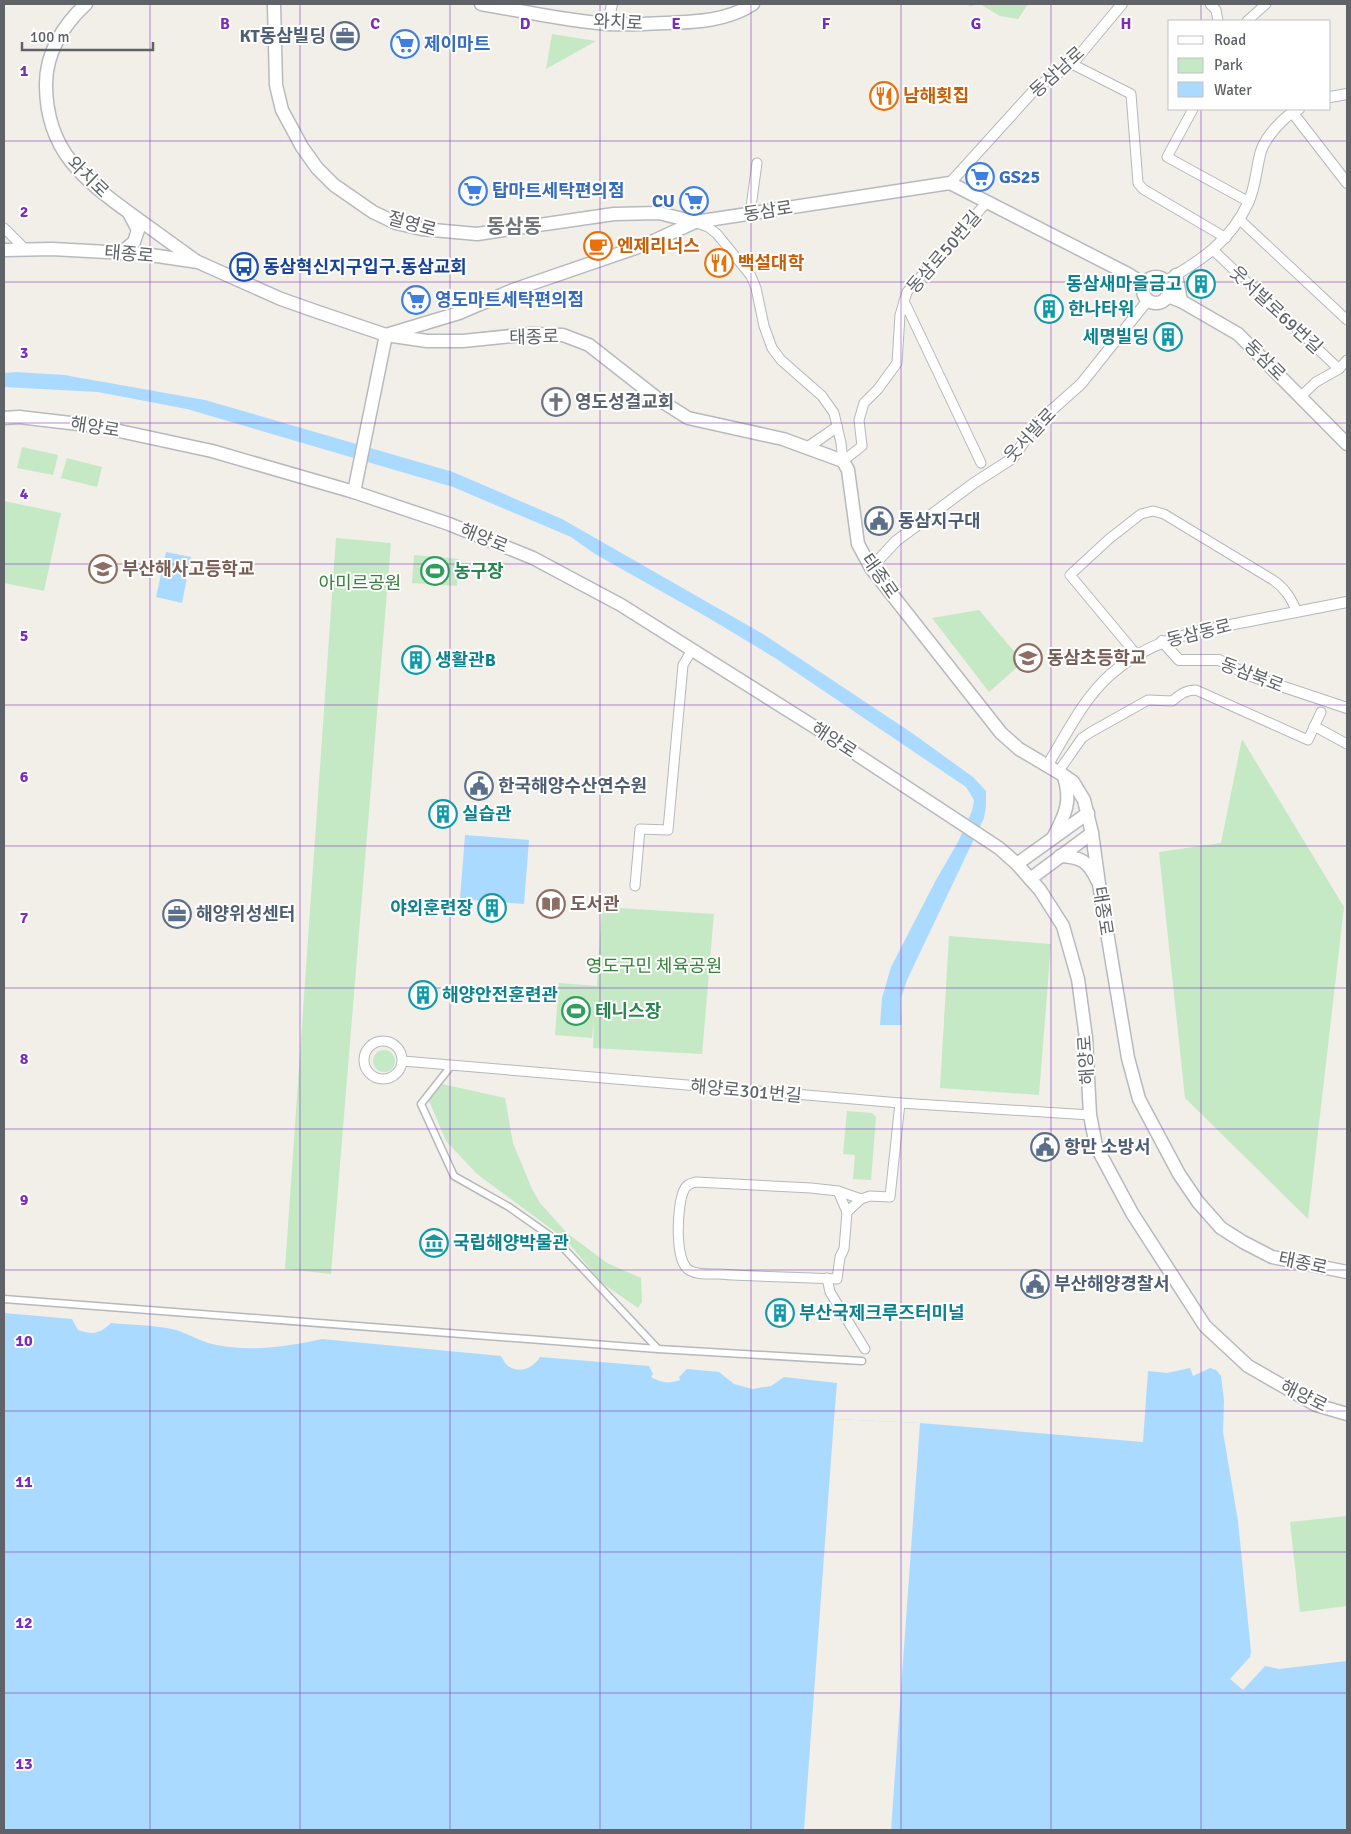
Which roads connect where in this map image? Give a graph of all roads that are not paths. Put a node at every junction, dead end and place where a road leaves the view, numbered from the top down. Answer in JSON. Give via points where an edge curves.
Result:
{"nodes":[{"id":1,"x":86,"y":4,"type":"edge"},
{"id":2,"x":274,"y":4,"type":"edge"},
{"id":3,"x":480,"y":4,"type":"edge"},
{"id":4,"x":612,"y":4,"type":"edge"},
{"id":5,"x":753,"y":4,"type":"edge"},
{"id":6,"x":1122,"y":4,"type":"edge"},
{"id":7,"x":1210,"y":4,"type":"edge"},
{"id":8,"x":1266,"y":4,"type":"edge"},
{"id":9,"x":1218,"y":20,"type":"edge"},
{"id":10,"x":1247,"y":20,"type":"edge"},
{"id":11,"x":608,"y":24,"type":"junction"},
{"id":12,"x":1072,"y":64,"type":"junction"},
{"id":13,"x":1347,"y":94,"type":"edge"},
{"id":14,"x":1331,"y":96,"type":"edge"},
{"id":15,"x":1192,"y":110,"type":"edge"},
{"id":16,"x":1296,"y":110,"type":"edge"},
{"id":17,"x":757,"y":163,"type":"dead end"},
{"id":18,"x":950,"y":183,"type":"junction"},
{"id":19,"x":1347,"y":183,"type":"edge"},
{"id":20,"x":987,"y":202,"type":"junction"},
{"id":21,"x":1249,"y":202,"type":"junction"},
{"id":22,"x":127,"y":211,"type":"junction"},
{"id":23,"x":750,"y":214,"type":"junction"},
{"id":24,"x":1239,"y":219,"type":"junction"},
{"id":25,"x":695,"y":222,"type":"junction"},
{"id":26,"x":149,"y":226,"type":"junction"},
{"id":27,"x":4,"y":228,"type":"edge"},
{"id":28,"x":1226,"y":238,"type":"junction"},
{"id":29,"x":24,"y":249,"type":"junction"},
{"id":30,"x":4,"y":250,"type":"edge"},
{"id":31,"x":1212,"y":250,"type":"junction"},
{"id":32,"x":121,"y":253,"type":"junction"},
{"id":33,"x":144,"y":254,"type":"junction"},
{"id":34,"x":198,"y":262,"type":"junction"},
{"id":35,"x":1171,"y":278,"type":"junction"},
{"id":36,"x":1144,"y":284,"type":"junction"},
{"id":37,"x":1168,"y":296,"type":"junction"},
{"id":38,"x":1148,"y":300,"type":"junction"},
{"id":39,"x":904,"y":301,"type":"junction"},
{"id":40,"x":1181,"y":301,"type":"junction"},
{"id":41,"x":1347,"y":320,"type":"edge"},
{"id":42,"x":386,"y":335,"type":"junction"},
{"id":43,"x":1347,"y":360,"type":"edge"},
{"id":44,"x":1339,"y":369,"type":"junction"},
{"id":45,"x":1300,"y":397,"type":"junction"},
{"id":46,"x":4,"y":418,"type":"edge"},
{"id":47,"x":837,"y":427,"type":"junction"},
{"id":48,"x":1347,"y":444,"type":"edge"},
{"id":49,"x":808,"y":447,"type":"junction"},
{"id":50,"x":842,"y":461,"type":"junction"},
{"id":51,"x":981,"y":463,"type":"dead end"},
{"id":52,"x":354,"y":492,"type":"junction"},
{"id":53,"x":871,"y":568,"type":"junction"},
{"id":54,"x":1347,"y":602,"type":"edge"},
{"id":55,"x":1297,"y":612,"type":"junction"},
{"id":56,"x":1162,"y":641,"type":"junction"},
{"id":57,"x":692,"y":650,"type":"junction"},
{"id":58,"x":1136,"y":654,"type":"junction"},
{"id":59,"x":1347,"y":708,"type":"edge"},
{"id":60,"x":1321,"y":712,"type":"dead end"},
{"id":61,"x":1314,"y":726,"type":"junction"},
{"id":62,"x":1347,"y":744,"type":"edge"},
{"id":63,"x":1056,"y":771,"type":"junction"},
{"id":64,"x":1088,"y":813,"type":"junction"},
{"id":65,"x":1092,"y":832,"type":"junction"},
{"id":66,"x":1052,"y":839,"type":"junction"},
{"id":67,"x":1060,"y":856,"type":"junction"},
{"id":68,"x":1017,"y":864,"type":"junction"},
{"id":69,"x":1030,"y":879,"type":"junction"},
{"id":70,"x":1098,"y":884,"type":"junction"},
{"id":71,"x":635,"y":886,"type":"dead end"},
{"id":72,"x":403,"y":1061,"type":"junction"},
{"id":73,"x":451,"y":1066,"type":"junction"},
{"id":74,"x":900,"y":1103,"type":"junction"},
{"id":75,"x":1090,"y":1115,"type":"junction"},
{"id":76,"x":838,"y":1191,"type":"junction"},
{"id":77,"x":861,"y":1199,"type":"junction"},
{"id":78,"x":847,"y":1212,"type":"junction"},
{"id":79,"x":1347,"y":1272,"type":"edge"},
{"id":80,"x":826,"y":1278,"type":"junction"},
{"id":81,"x":4,"y":1299,"type":"edge"},
{"id":82,"x":658,"y":1348,"type":"junction"},
{"id":83,"x":865,"y":1349,"type":"dead end"},
{"id":84,"x":862,"y":1362,"type":"dead end"},
{"id":85,"x":1347,"y":1414,"type":"edge"}],
"edges":[{"from":1,"to":22,"type":"main road","name":"와치로","via":[[70,20],[54,47],[46,78],[46,100],[54,134],[72,164],[88,181]]},
{"from":2,"to":25,"type":"main road","name":"절영로","via":[[276,85],[282,110],[317,168],[334,185],[373,212],[396,223],[422,229],[477,234],[614,214],[659,213]]},
{"from":3,"to":11,"type":"main road","name":"와치로"},
{"from":4,"to":11,"type":"street"},
{"from":5,"to":11,"type":"main road","name":"와치로","via":[[731,15],[705,21]]},
{"from":6,"to":12,"type":"street","name":"동삼남로"},
{"from":7,"to":9,"type":"street","via":[[1216,10]]},
{"from":8,"to":10,"type":"street"},
{"from":12,"to":18,"type":"street","name":"동삼남로","via":[[1037,87]]},
{"from":12,"to":28,"type":"street","via":[[1132,94],[1138,183],[1142,189]]},
{"from":13,"to":14,"type":"street"},
{"from":15,"to":21,"type":"street","via":[[1167,157]]},
{"from":16,"to":19,"type":"street"},
{"from":16,"to":21,"type":"street","via":[[1277,126],[1262,149]]},
{"from":17,"to":23,"type":"street"},
{"from":18,"to":20,"type":"main road"},
{"from":18,"to":23,"type":"main road","name":"동삼로"},
{"from":20,"to":36,"type":"main road"},
{"from":20,"to":39,"type":"street","name":"동삼로50번길","via":[[907,292]]},
{"from":21,"to":24,"type":"street"},
{"from":22,"to":26,"type":"main road","name":"와치로"},
{"from":22,"to":32,"type":"main road","via":[[138,230],[134,242]]},
{"from":23,"to":25,"type":"main road","name":"동삼로"},
{"from":24,"to":28,"type":"street"},
{"from":24,"to":41,"type":"street"},
{"from":25,"to":42,"type":"main road","name":"동삼로","via":[[647,244],[513,290],[459,313]]},
{"from":25,"to":47,"type":"street","via":[[717,234],[751,276],[772,348],[828,402]]},
{"from":26,"to":33,"type":"main road","via":[[154,238],[151,249]]},
{"from":26,"to":34,"type":"main road","name":"와치로"},
{"from":27,"to":29,"type":"street"},
{"from":28,"to":31,"type":"street"},
{"from":29,"to":30,"type":"main road","name":"태종로"},
{"from":29,"to":32,"type":"main road","name":"태종로"},
{"from":31,"to":35,"type":"street"},
{"from":31,"to":44,"type":"street","name":"웃서발로69번길"},
{"from":32,"to":33,"type":"main road","name":"태종로"},
{"from":33,"to":34,"type":"main road","name":"태종로"},
{"from":34,"to":42,"type":"main road","name":"태종로","via":[[281,299]]},
{"from":35,"to":36,"type":"main road","via":[[1153,277]]},
{"from":35,"to":37,"type":"main road"},
{"from":35,"to":40,"type":"main road","via":[[1180,287]]},
{"from":36,"to":38,"type":"main road","via":[[1143,295]]},
{"from":37,"to":38,"type":"main road","via":[[1159,302]]},
{"from":37,"to":40,"type":"main road","name":"동삼로"},
{"from":38,"to":53,"type":"street","name":"웃서발로","via":[[1088,376],[1036,424],[1013,458],[896,541]]},
{"from":39,"to":50,"type":"street","name":"동삼로50번길","via":[[897,363],[864,403],[859,420],[862,446]]},
{"from":39,"to":51,"type":"street"},
{"from":40,"to":45,"type":"main road","name":"동삼로","via":[[1238,334]]},
{"from":42,"to":49,"type":"main road","name":"태종로","via":[[426,341],[550,334],[569,337],[589,345],[658,399],[688,418],[784,438]]},
{"from":42,"to":52,"type":"main road"},
{"from":43,"to":44,"type":"street"},
{"from":44,"to":45,"type":"street","via":[[1316,382]]},
{"from":45,"to":48,"type":"main road","name":"동삼로"},
{"from":46,"to":52,"type":"main road","name":"해양로","via":[[106,428],[212,451]]},
{"from":47,"to":49,"type":"street"},
{"from":47,"to":50,"type":"street"},
{"from":49,"to":50,"type":"main road","name":"태종로"},
{"from":50,"to":53,"type":"main road","name":"태종로","via":[[848,470],[858,544]]},
{"from":52,"to":57,"type":"main road","name":"해양로","via":[[449,524],[533,558],[621,605]]},
{"from":53,"to":63,"type":"main road","name":"태종로","via":[[1001,733],[1019,749]]},
{"from":54,"to":55,"type":"street","name":"동삼동로"},
{"from":55,"to":56,"type":"street","name":"동삼동로"},
{"from":55,"to":58,"type":"street","via":[[1291,597],[1273,580],[1164,514],[1153,511],[1141,514],[1070,575]]},
{"from":56,"to":58,"type":"street","name":"동삼동로"},
{"from":56,"to":59,"type":"street","name":"동삼북로","via":[[1179,660],[1219,660],[1248,675]]},
{"from":57,"to":68,"type":"main road","name":"해양로","via":[[946,812]]},
{"from":57,"to":71,"type":"street","via":[[683,665],[668,830],[640,830]]},
{"from":58,"to":63,"type":"street","name":"동삼동로","via":[[1109,676],[1085,704]]},
{"from":60,"to":61,"type":"street"},
{"from":61,"to":62,"type":"street"},
{"from":61,"to":63,"type":"street","via":[[1308,740],[1196,690],[1188,690],[1172,702],[1148,700],[1091,732],[1082,738]]},
{"from":63,"to":64,"type":"main road","name":"태종로","via":[[1073,782]]},
{"from":63,"to":66,"type":"main road","via":[[1068,790],[1068,804]]},
{"from":64,"to":65,"type":"main road","name":"태종로"},
{"from":64,"to":66,"type":"main road"},
{"from":65,"to":67,"type":"main road"},
{"from":65,"to":70,"type":"main road","name":"태종로"},
{"from":66,"to":68,"type":"main road"},
{"from":67,"to":69,"type":"main road"},
{"from":67,"to":70,"type":"main road","via":[[1085,861]]},
{"from":68,"to":69,"type":"main road","name":"해양로"},
{"from":69,"to":75,"type":"main road","name":"해양로","via":[[1063,926],[1078,979],[1086,1038]]},
{"from":70,"to":79,"type":"main road","name":"태종로","via":[[1128,1058],[1140,1099],[1179,1174],[1221,1228],[1243,1242],[1272,1257]]},
{"from":72,"to":72,"type":"street","via":[[394,1044],[381,1041],[369,1047],[364,1059],[371,1076],[382,1080],[394,1076]]},
{"from":72,"to":73,"type":"street","name":"해양로301번길"},
{"from":73,"to":74,"type":"street","name":"해양로301번길"},
{"from":73,"to":82,"type":"street","via":[[421,1104],[454,1176],[509,1207],[556,1240]]},
{"from":74,"to":75,"type":"street","name":"해양로301번길"},
{"from":74,"to":77,"type":"street","via":[[890,1197]]},
{"from":75,"to":85,"type":"main road","name":"해양로","via":[[1096,1146],[1109,1172],[1205,1326],[1248,1366],[1316,1405]]},
{"from":76,"to":77,"type":"street"},
{"from":76,"to":78,"type":"street"},
{"from":76,"to":80,"type":"street","via":[[696,1182],[684,1189],[681,1198],[678,1245],[684,1266],[690,1271]]},
{"from":77,"to":78,"type":"street"},
{"from":78,"to":80,"type":"street","via":[[837,1279]]},
{"from":80,"to":83,"type":"street","via":[[830,1292]]},
{"from":81,"to":82,"type":"street"},
{"from":82,"to":84,"type":"street"}]}
